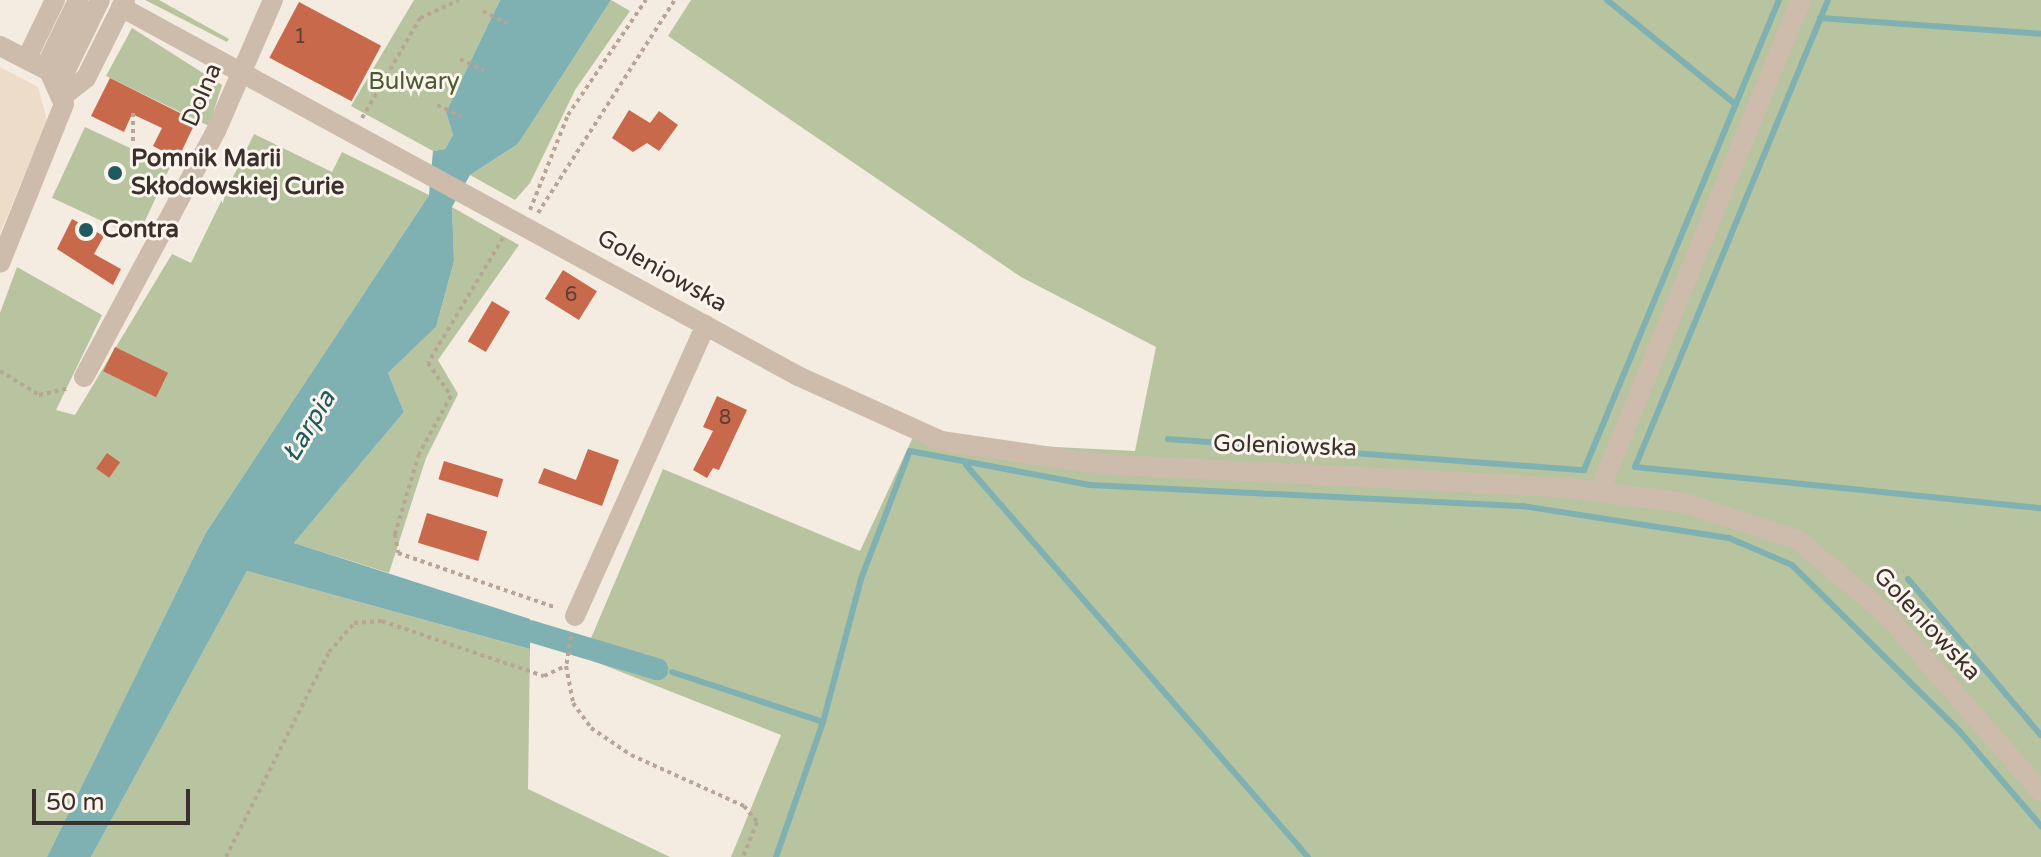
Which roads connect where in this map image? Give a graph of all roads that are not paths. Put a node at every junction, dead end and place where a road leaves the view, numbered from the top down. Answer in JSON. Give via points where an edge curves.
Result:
{"nodes":[{"id":1,"x":55,"y":0,"type":"edge"},
{"id":2,"x":78,"y":0,"type":"edge"},
{"id":3,"x":100,"y":0,"type":"edge"},
{"id":4,"x":273,"y":0,"type":"edge"},
{"id":5,"x":1801,"y":0,"type":"edge"},
{"id":6,"x":123,"y":3,"type":"edge"},
{"id":7,"x":3,"y":46,"type":"edge"},
{"id":8,"x":36,"y":63,"type":"junction"},
{"id":9,"x":241,"y":69,"type":"junction"},
{"id":10,"x":61,"y":90,"type":"junction"},
{"id":11,"x":0,"y":263,"type":"edge"},
{"id":12,"x":706,"y":325,"type":"junction"},
{"id":13,"x":84,"y":377,"type":"road end"},
{"id":14,"x":1599,"y":492,"type":"junction"},
{"id":15,"x":575,"y":616,"type":"road end"},
{"id":16,"x":2041,"y":792,"type":"edge"}],
"edges":[{"from":1,"to":8,"type":"street"},
{"from":2,"to":8,"type":"street"},
{"from":3,"to":10,"type":"street"},
{"from":4,"to":9,"type":"street","name":"Dolna"},
{"from":5,"to":14,"type":"street"},
{"from":6,"to":9,"type":"street"},
{"from":6,"to":10,"type":"street","via":[[86,78]]},
{"from":7,"to":8,"type":"street"},
{"from":8,"to":10,"type":"street"},
{"from":9,"to":12,"type":"street","name":"Goleniowska"},
{"from":9,"to":13,"type":"street","name":"Dolna","via":[[152,259]]},
{"from":10,"to":11,"type":"street","via":[[60,123]]},
{"from":12,"to":14,"type":"street","name":"Goleniowska","via":[[881,417],[988,452]]},
{"from":12,"to":15,"type":"street"},
{"from":14,"to":16,"type":"street","name":"Goleniowska","via":[[1699,506],[1798,540],[1885,613]]}]}
